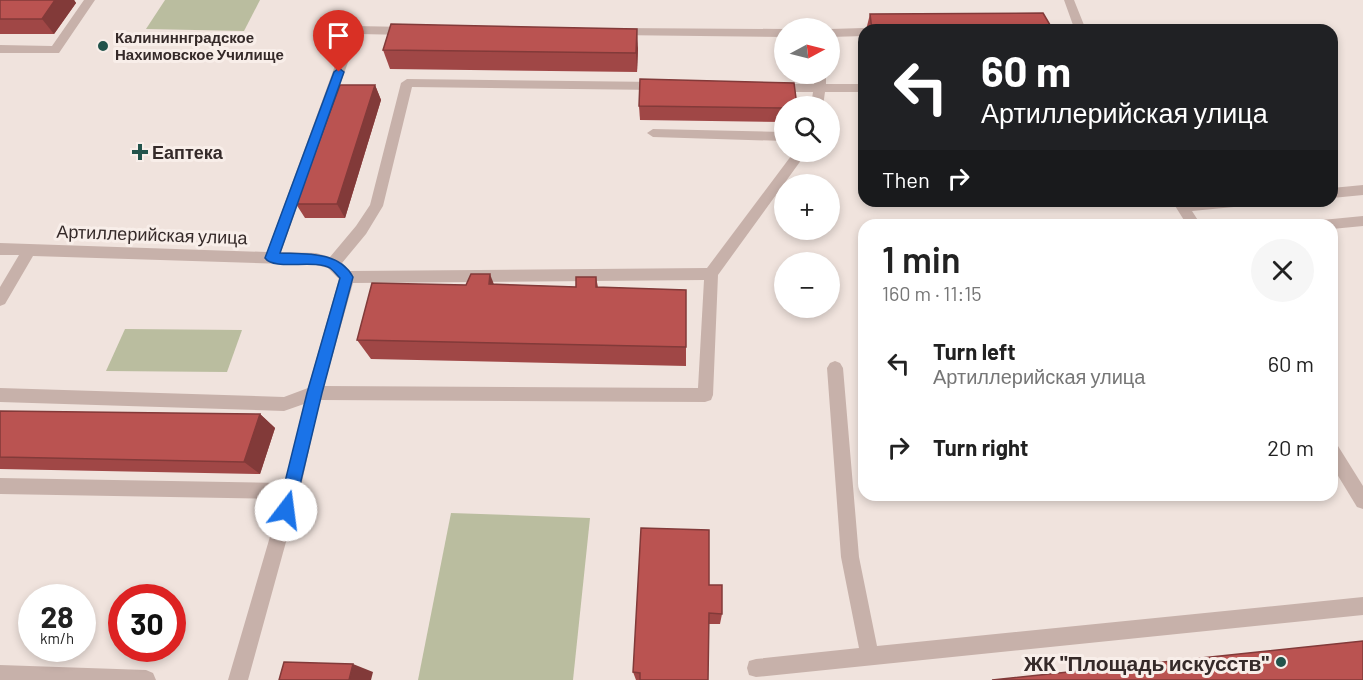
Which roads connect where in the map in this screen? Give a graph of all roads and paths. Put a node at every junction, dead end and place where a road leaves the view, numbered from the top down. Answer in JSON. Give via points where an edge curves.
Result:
{"nodes":[{"id":1,"x":90,"y":0,"type":"edge"},
{"id":2,"x":1069,"y":0,"type":"edge"},
{"id":3,"x":1078,"y":24,"type":"edge"},
{"id":4,"x":426,"y":31,"type":"edge"},
{"id":5,"x":605,"y":32,"type":"edge"},
{"id":6,"x":858,"y":32,"type":"edge"},
{"id":7,"x":774,"y":33,"type":"edge"},
{"id":8,"x":840,"y":33,"type":"edge"},
{"id":9,"x":0,"y":50,"type":"edge"},
{"id":10,"x":820,"y":84,"type":"edge"},
{"id":11,"x":665,"y":86,"type":"edge"},
{"id":12,"x":761,"y":88,"type":"edge"},
{"id":13,"x":820,"y":88,"type":"junction"},
{"id":14,"x":858,"y":88,"type":"edge"},
{"id":15,"x":819,"y":96,"type":"edge"},
{"id":16,"x":653,"y":133,"type":"dead end"},
{"id":17,"x":774,"y":137,"type":"edge"},
{"id":18,"x":794,"y":162,"type":"edge"},
{"id":19,"x":1363,"y":190,"type":"edge"},
{"id":20,"x":1338,"y":192,"type":"edge"},
{"id":21,"x":1363,"y":221,"type":"edge"},
{"id":22,"x":1338,"y":223,"type":"edge"},
{"id":23,"x":0,"y":249,"type":"edge"},
{"id":24,"x":30,"y":249,"type":"junction"},
{"id":25,"x":272,"y":258,"type":"junction"},
{"id":26,"x":333,"y":264,"type":"junction"},
{"id":27,"x":711,"y":274,"type":"junction"},
{"id":28,"x":347,"y":277,"type":"junction"},
{"id":29,"x":0,"y":300,"type":"edge"},
{"id":30,"x":835,"y":368,"type":"dead end"},
{"id":31,"x":314,"y":393,"type":"junction"},
{"id":32,"x":0,"y":395,"type":"edge"},
{"id":33,"x":1338,"y":460,"type":"edge"},
{"id":34,"x":0,"y":486,"type":"edge"},
{"id":35,"x":292,"y":491,"type":"junction"},
{"id":36,"x":1363,"y":501,"type":"edge"},
{"id":37,"x":1363,"y":606,"type":"edge"},
{"id":38,"x":870,"y":656,"type":"junction"},
{"id":39,"x":756,"y":668,"type":"dead end"},
{"id":40,"x":0,"y":674,"type":"edge"},
{"id":41,"x":146,"y":680,"type":"edge"},
{"id":42,"x":238,"y":680,"type":"edge"}],
"edges":[{"from":1,"to":9,"type":"street","via":[[55,50]]},
{"from":2,"to":3,"type":"street"},
{"from":4,"to":25,"type":"street","via":[[354,30]]},
{"from":5,"to":7,"type":"street"},
{"from":6,"to":8,"type":"street"},
{"from":10,"to":13,"type":"street"},
{"from":11,"to":26,"type":"street","via":[[407,83],[376,206]]},
{"from":12,"to":13,"type":"street"},
{"from":13,"to":14,"type":"street"},
{"from":13,"to":15,"type":"street"},
{"from":16,"to":17,"type":"street"},
{"from":18,"to":27,"type":"street"},
{"from":19,"to":20,"type":"street"},
{"from":21,"to":22,"type":"street"},
{"from":23,"to":24,"type":"street","name":"Артиллерийская улица"},
{"from":24,"to":25,"type":"street","name":"Артиллерийская улица"},
{"from":24,"to":29,"type":"street"},
{"from":25,"to":26,"type":"street","name":"Артиллерийская улица","via":[[316,259]]},
{"from":26,"to":28,"type":"street"},
{"from":27,"to":28,"type":"street"},
{"from":27,"to":31,"type":"street","via":[[705,395]]},
{"from":28,"to":31,"type":"street"},
{"from":30,"to":38,"type":"street","via":[[850,556]]},
{"from":31,"to":32,"type":"street","via":[[284,404]]},
{"from":31,"to":35,"type":"street"},
{"from":33,"to":36,"type":"street"},
{"from":34,"to":35,"type":"street"},
{"from":35,"to":42,"type":"street"},
{"from":37,"to":38,"type":"street"},
{"from":38,"to":39,"type":"street"},
{"from":40,"to":41,"type":"street"}]}
